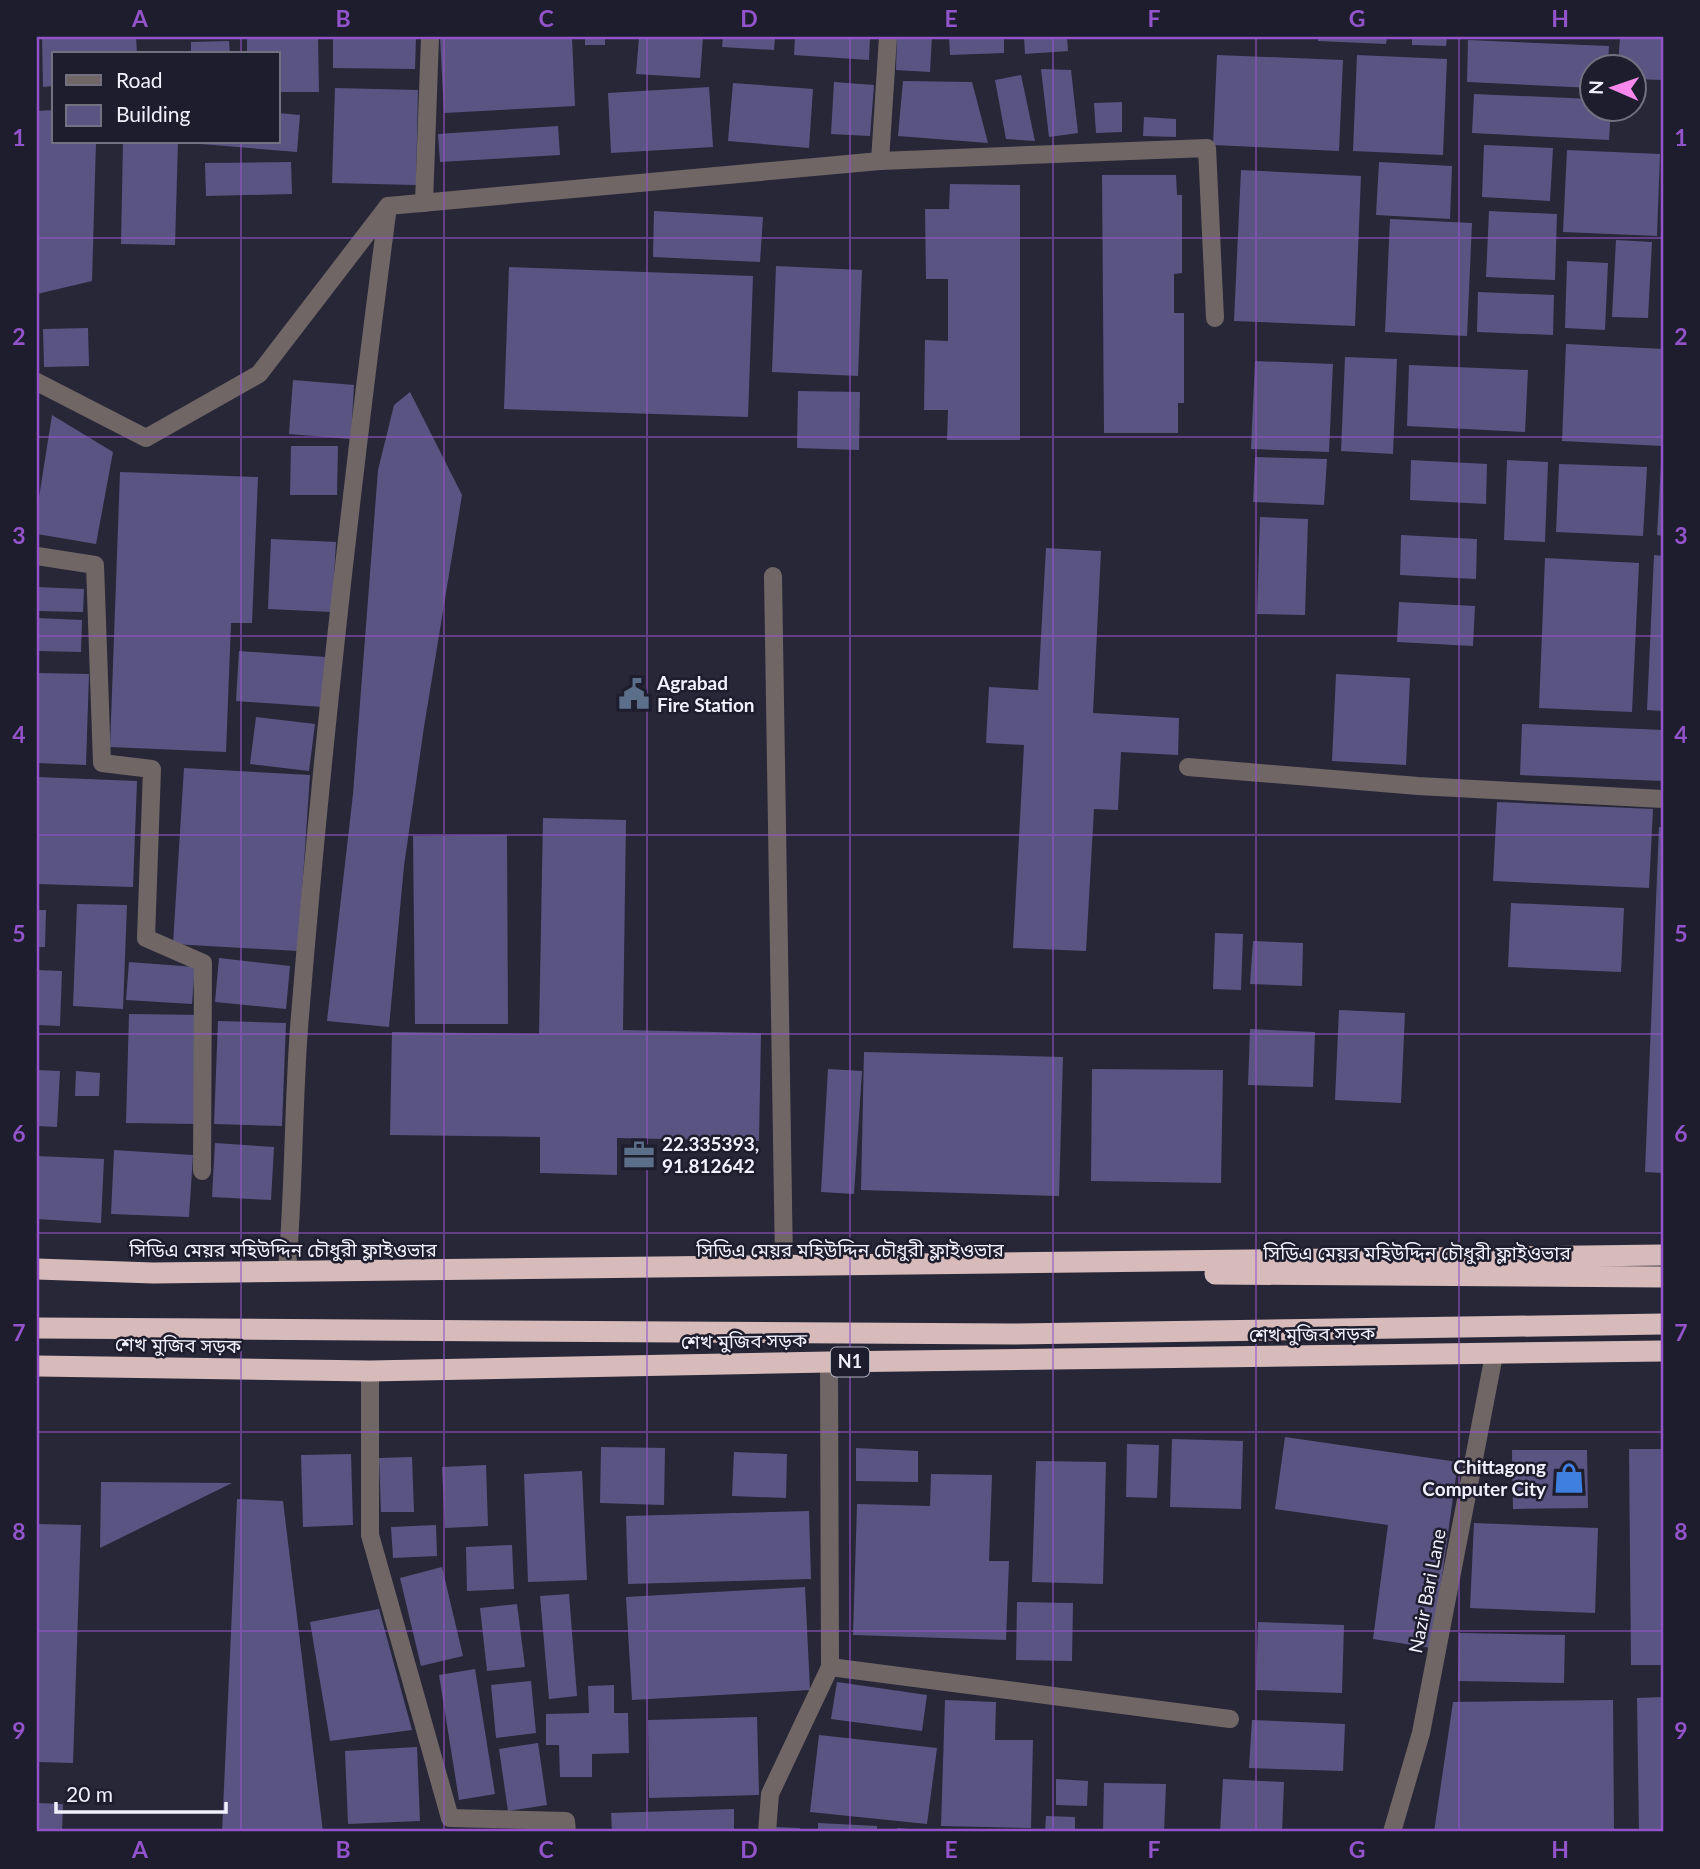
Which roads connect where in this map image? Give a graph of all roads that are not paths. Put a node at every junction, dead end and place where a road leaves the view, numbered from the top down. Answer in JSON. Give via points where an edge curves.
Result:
{"nodes":[{"id":1,"x":430,"y":37,"type":"edge"},
{"id":2,"x":888,"y":37,"type":"edge"},
{"id":3,"x":880,"y":161,"type":"junction"},
{"id":4,"x":424,"y":203,"type":"junction"},
{"id":5,"x":388,"y":206,"type":"junction"},
{"id":6,"x":1214,"y":318,"type":"dead end"},
{"id":7,"x":37,"y":382,"type":"edge"},
{"id":8,"x":37,"y":556,"type":"edge"},
{"id":9,"x":773,"y":576,"type":"dead end"},
{"id":10,"x":1188,"y":767,"type":"dead end"},
{"id":11,"x":1663,"y":799,"type":"edge"},
{"id":12,"x":202,"y":1171,"type":"dead end"},
{"id":13,"x":1663,"y":1255,"type":"edge"},
{"id":14,"x":785,"y":1264,"type":"junction"},
{"id":15,"x":287,"y":1270,"type":"junction"},
{"id":16,"x":37,"y":1271,"type":"edge"},
{"id":17,"x":1663,"y":1277,"type":"edge"},
{"id":18,"x":1663,"y":1324,"type":"edge"},
{"id":19,"x":37,"y":1328,"type":"edge"},
{"id":20,"x":1663,"y":1351,"type":"edge"},
{"id":21,"x":1494,"y":1355,"type":"junction"},
{"id":22,"x":829,"y":1362,"type":"junction"},
{"id":23,"x":37,"y":1366,"type":"edge"},
{"id":24,"x":370,"y":1371,"type":"junction"},
{"id":25,"x":830,"y":1667,"type":"junction"},
{"id":26,"x":1230,"y":1719,"type":"dead end"},
{"id":27,"x":567,"y":1832,"type":"edge"},
{"id":28,"x":767,"y":1832,"type":"edge"},
{"id":29,"x":1392,"y":1832,"type":"edge"}],
"edges":[{"from":1,"to":4,"type":"street"},
{"from":2,"to":3,"type":"street"},
{"from":3,"to":4,"type":"street"},
{"from":3,"to":6,"type":"street","via":[[1207,148]]},
{"from":4,"to":5,"type":"street"},
{"from":5,"to":7,"type":"street","via":[[259,374],[146,438]]},
{"from":5,"to":15,"type":"street","via":[[354,464],[326,742],[299,1031]]},
{"from":8,"to":12,"type":"street","via":[[95,565],[102,763],[152,769],[146,938],[203,963]]},
{"from":9,"to":14,"type":"street"},
{"from":10,"to":11,"type":"street"},
{"from":13,"to":14,"type":"highway"},
{"from":14,"to":15,"type":"highway"},
{"from":15,"to":16,"type":"highway"},
{"from":16,"to":17,"type":"highway","name":"সিডিএ মেয়র মহিউদ্দিন চৌধুরী ফ্লাইওভার"},
{"from":18,"to":19,"type":"highway","via":[[1014,1334]]},
{"from":20,"to":21,"type":"highway","name":"শেখ মুজিব সড়ক","number":"N1"},
{"from":21,"to":22,"type":"highway","name":"শেখ মুজিব সড়ক","number":"N1"},
{"from":21,"to":29,"type":"street","name":"Nazir Bari Lane","via":[[1421,1733]]},
{"from":22,"to":24,"type":"highway","name":"শেখ মুজিব সড়ক","number":"N1"},
{"from":22,"to":25,"type":"street"},
{"from":23,"to":24,"type":"highway","name":"শেখ মুজিব সড়ক","number":"N1"},
{"from":24,"to":27,"type":"street","via":[[370,1535],[450,1818],[566,1821]]},
{"from":25,"to":26,"type":"street"},
{"from":25,"to":28,"type":"street","via":[[770,1794]]}]}
